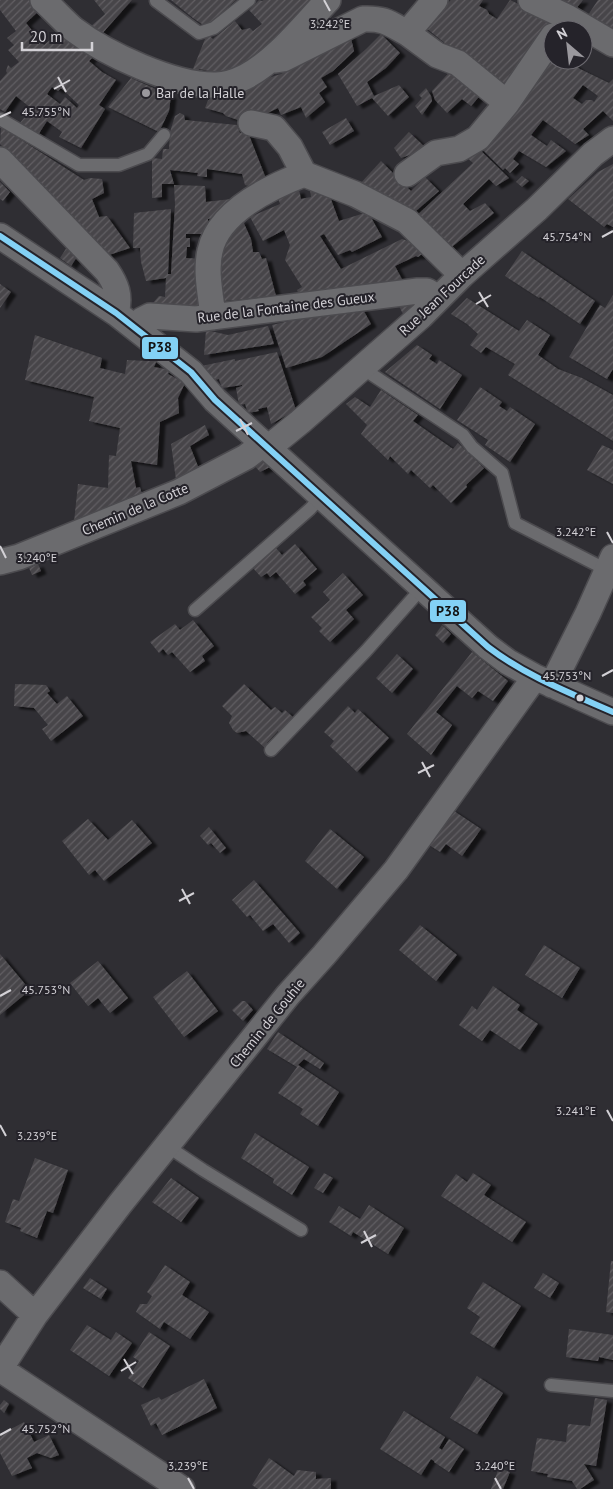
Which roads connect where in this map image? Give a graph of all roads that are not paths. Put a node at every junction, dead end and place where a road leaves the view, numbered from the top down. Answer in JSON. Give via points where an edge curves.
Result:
{"nodes":[{"id":1,"x":43,"y":0,"type":"edge"},
{"id":2,"x":250,"y":0,"type":"edge"},
{"id":3,"x":328,"y":0,"type":"edge"},
{"id":4,"x":531,"y":0,"type":"edge"},
{"id":5,"x":156,"y":1,"type":"dead end"},
{"id":6,"x":434,"y":2,"type":"edge"},
{"id":7,"x":551,"y":20,"type":"edge"},
{"id":8,"x":407,"y":34,"type":"junction"},
{"id":9,"x":593,"y":38,"type":"edge"},
{"id":10,"x":613,"y":44,"type":"edge"},
{"id":11,"x":543,"y":51,"type":"edge"},
{"id":12,"x":269,"y":61,"type":"junction"},
{"id":13,"x":507,"y":103,"type":"junction"},
{"id":14,"x":0,"y":119,"type":"edge"},
{"id":15,"x":251,"y":123,"type":"dead end"},
{"id":16,"x":164,"y":135,"type":"dead end"},
{"id":17,"x":613,"y":139,"type":"edge"},
{"id":18,"x":0,"y":160,"type":"edge"},
{"id":19,"x":304,"y":174,"type":"junction"},
{"id":20,"x":407,"y":174,"type":"dead end"},
{"id":21,"x":0,"y":236,"type":"edge"},
{"id":22,"x":462,"y":275,"type":"junction"},
{"id":23,"x":439,"y":298,"type":"junction"},
{"id":24,"x":213,"y":316,"type":"junction"},
{"id":25,"x":126,"y":320,"type":"junction"},
{"id":26,"x":362,"y":368,"type":"junction"},
{"id":27,"x":265,"y":445,"type":"junction"},
{"id":28,"x":322,"y":497,"type":"junction"},
{"id":29,"x":0,"y":562,"type":"edge"},
{"id":30,"x":610,"y":564,"type":"edge"},
{"id":31,"x":422,"y":588,"type":"junction"},
{"id":32,"x":195,"y":610,"type":"dead end"},
{"id":33,"x":543,"y":681,"type":"junction"},
{"id":34,"x":613,"y":712,"type":"edge"},
{"id":35,"x":271,"y":750,"type":"dead end"},
{"id":36,"x":167,"y":1146,"type":"junction"},
{"id":37,"x":300,"y":1230,"type":"dead end"},
{"id":38,"x":0,"y":1283,"type":"edge"},
{"id":39,"x":36,"y":1315,"type":"junction"},
{"id":40,"x":0,"y":1369,"type":"edge"},
{"id":41,"x":551,"y":1385,"type":"dead end"},
{"id":42,"x":613,"y":1391,"type":"edge"},
{"id":43,"x":182,"y":1489,"type":"edge"}],
"edges":[{"from":1,"to":12,"type":"street","via":[[73,28],[106,51],[178,79],[216,85],[232,82]]},
{"from":2,"to":5,"type":"lane","via":[[214,28],[199,33]]},
{"from":3,"to":12,"type":"street"},
{"from":4,"to":7,"type":"street"},
{"from":6,"to":8,"type":"street"},
{"from":8,"to":12,"type":"street","via":[[382,20],[363,19],[283,60]]},
{"from":8,"to":13,"type":"street","via":[[437,55],[458,63]]},
{"from":9,"to":10,"type":"street"},
{"from":11,"to":13,"type":"street"},
{"from":13,"to":20,"type":"street","via":[[478,138],[459,149],[436,153]]},
{"from":14,"to":16,"type":"lane","via":[[79,166],[119,165],[148,154]]},
{"from":15,"to":19,"type":"street","via":[[274,128],[290,147]]},
{"from":17,"to":22,"type":"street","name":"Rue Jean Fourcade"},
{"from":18,"to":25,"type":"street","via":[[107,270]]},
{"from":19,"to":22,"type":"street","via":[[355,194],[407,220]]},
{"from":19,"to":24,"type":"street","via":[[276,185],[246,204],[217,232],[208,271]]},
{"from":21,"to":25,"type":"street"},
{"from":22,"to":23,"type":"street","name":"Rue Jean Fourcade"},
{"from":23,"to":24,"type":"street","name":"Rue de la Fontaine des Gueux","via":[[418,290]]},
{"from":23,"to":26,"type":"street","name":"Rue Jean Fourcade"},
{"from":24,"to":25,"type":"street","name":"Rue de la Fontaine des Gueux","via":[[196,319],[150,316],[142,320]]},
{"from":25,"to":27,"type":"street","via":[[191,372],[215,400]]},
{"from":26,"to":27,"type":"street","name":"Rue Jean Fourcade","via":[[300,422]]},
{"from":26,"to":30,"type":"lane","via":[[463,435],[502,473],[515,523]]},
{"from":27,"to":28,"type":"street"},
{"from":27,"to":29,"type":"street","name":"Chemin de la Cotte","via":[[179,492]]},
{"from":28,"to":31,"type":"street"},
{"from":28,"to":32,"type":"lane"},
{"from":30,"to":33,"type":"street","name":"Chemin de Gouhie","via":[[588,613]]},
{"from":31,"to":33,"type":"street","via":[[488,647]]},
{"from":31,"to":35,"type":"lane"},
{"from":33,"to":34,"type":"street"},
{"from":33,"to":36,"type":"street","name":"Chemin de Gouhie","via":[[396,870],[288,995]]},
{"from":36,"to":37,"type":"lane"},
{"from":36,"to":39,"type":"street","name":"Chemin de Gouhie"},
{"from":38,"to":39,"type":"street"},
{"from":39,"to":40,"type":"street","name":"Chemin de Gouhie"},
{"from":40,"to":43,"type":"street"},
{"from":41,"to":42,"type":"lane"}]}
